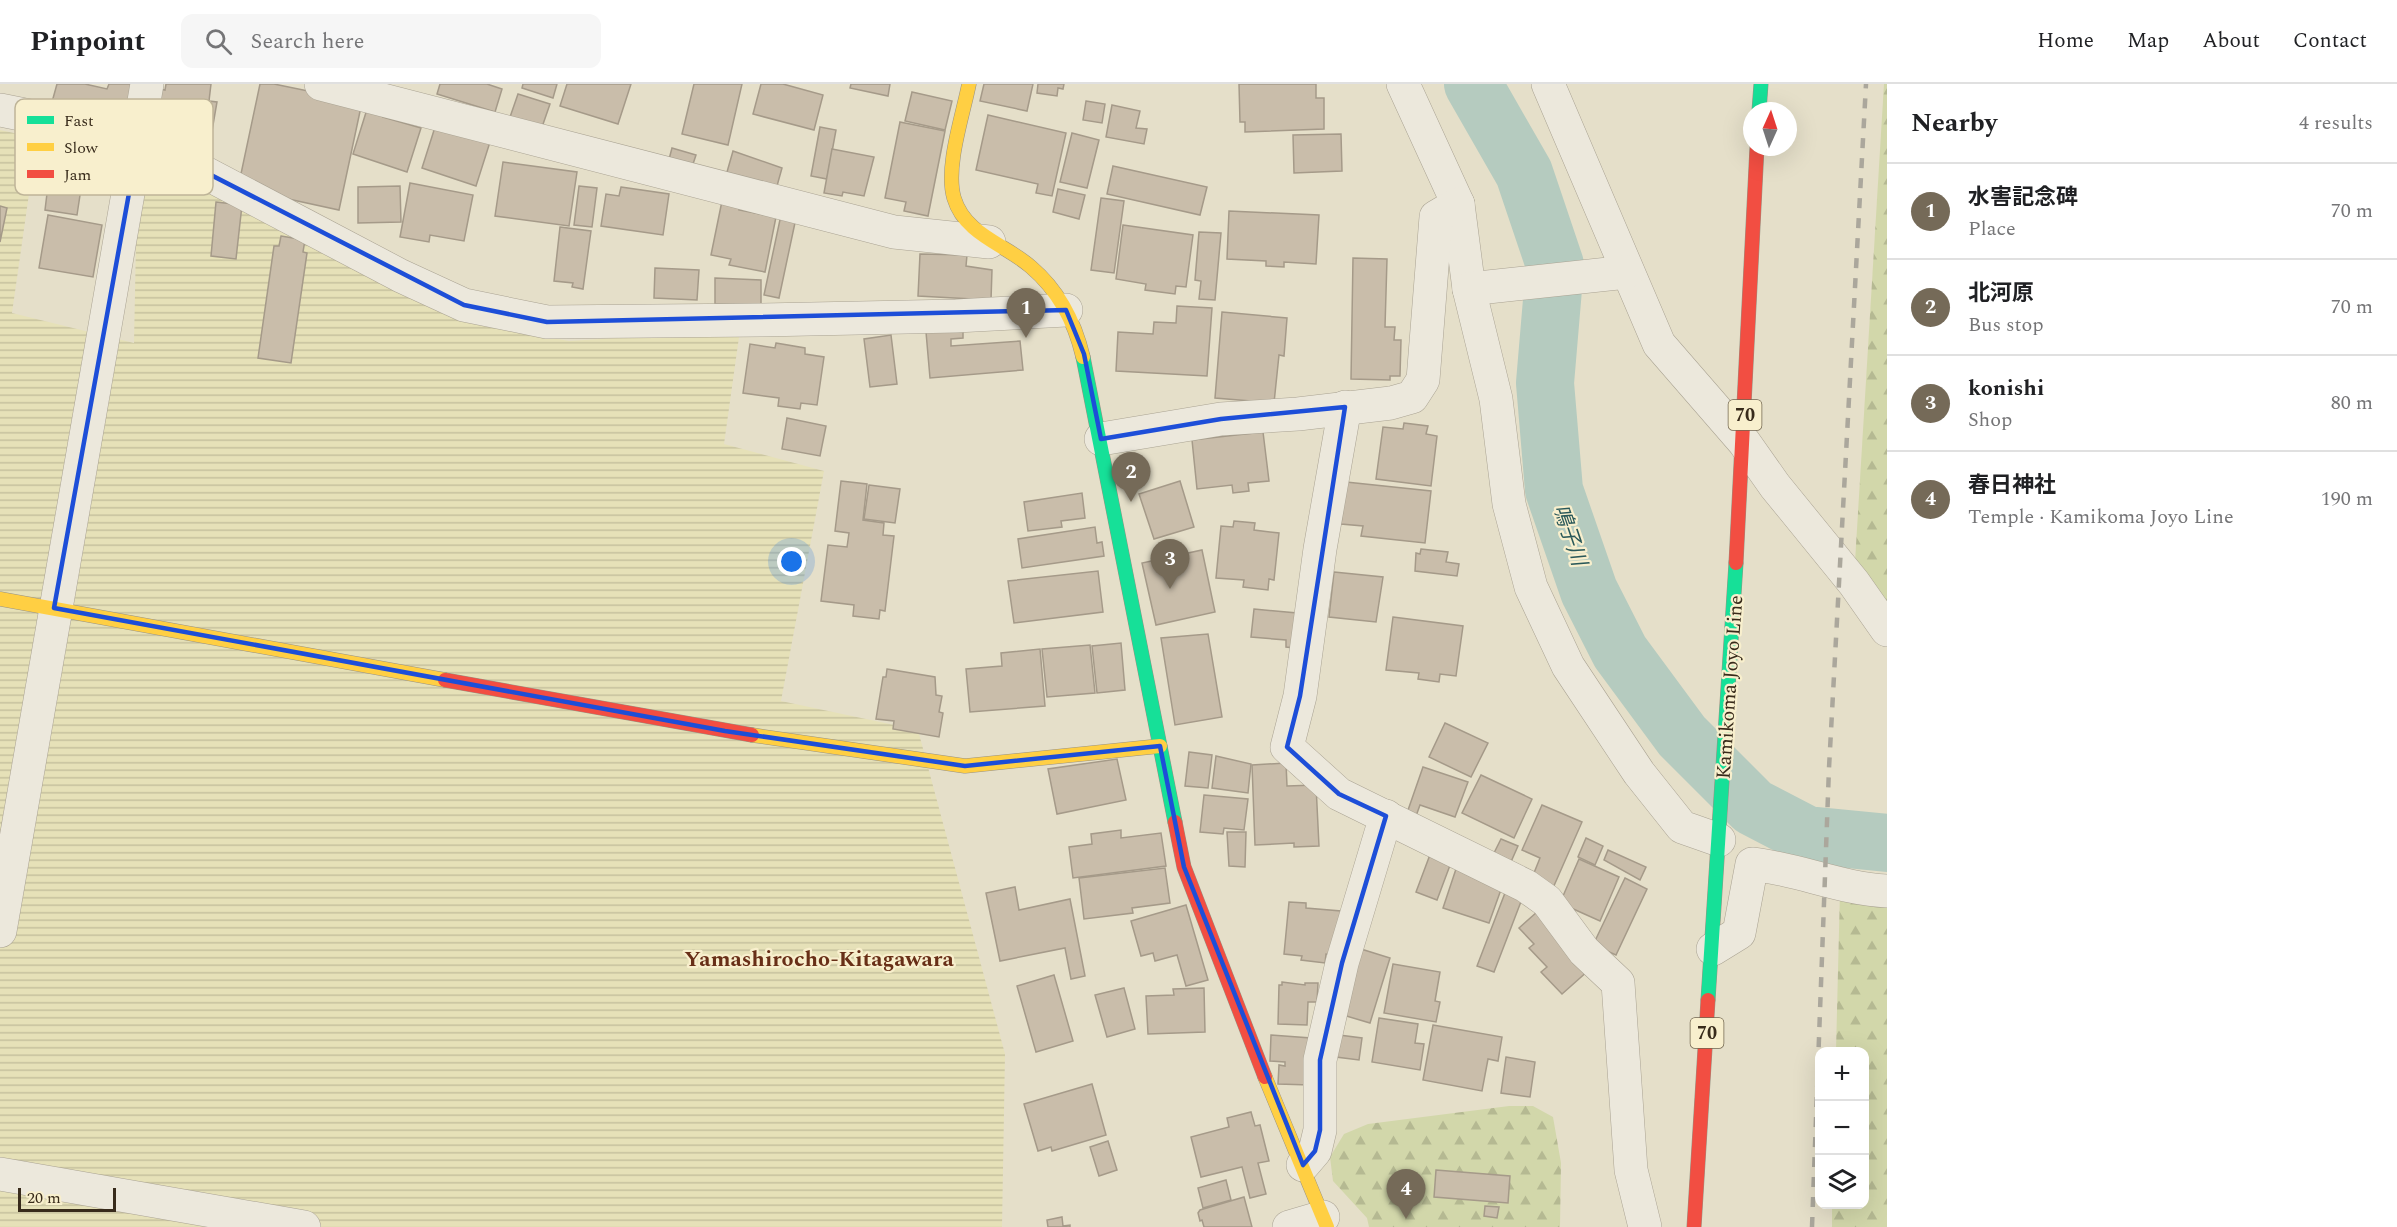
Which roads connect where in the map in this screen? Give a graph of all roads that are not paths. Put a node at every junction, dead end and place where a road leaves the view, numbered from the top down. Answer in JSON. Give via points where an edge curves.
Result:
{"nodes":[{"id":1,"x":147,"y":84,"type":"edge"},
{"id":2,"x":321,"y":84,"type":"edge"},
{"id":3,"x":969,"y":84,"type":"edge"},
{"id":4,"x":1403,"y":84,"type":"edge"},
{"id":5,"x":1548,"y":84,"type":"edge"},
{"id":6,"x":1761,"y":84,"type":"edge"},
{"id":7,"x":145,"y":99,"type":"edge"},
{"id":8,"x":1760,"y":102,"type":"edge"},
{"id":9,"x":0,"y":110,"type":"edge"},
{"id":10,"x":15,"y":113,"type":"edge"},
{"id":11,"x":1757,"y":156,"type":"edge"},
{"id":12,"x":213,"y":177,"type":"edge"},
{"id":13,"x":129,"y":195,"type":"edge"},
{"id":14,"x":1458,"y":204,"type":"junction"},
{"id":15,"x":989,"y":242,"type":"junction"},
{"id":16,"x":1615,"y":274,"type":"junction"},
{"id":17,"x":1479,"y":289,"type":"junction"},
{"id":18,"x":1066,"y":310,"type":"junction"},
{"id":19,"x":1345,"y":407,"type":"junction"},
{"id":20,"x":1101,"y":440,"type":"junction"},
{"id":21,"x":1744,"y":442,"type":"junction"},
{"id":22,"x":0,"y":599,"type":"edge"},
{"id":23,"x":54,"y":608,"type":"junction"},
{"id":24,"x":1887,"y":630,"type":"edge"},
{"id":25,"x":1160,"y":746,"type":"junction"},
{"id":26,"x":1386,"y":816,"type":"junction"},
{"id":27,"x":1719,"y":840,"type":"junction"},
{"id":28,"x":1887,"y":891,"type":"edge"},
{"id":29,"x":0,"y":931,"type":"edge"},
{"id":30,"x":1713,"y":949,"type":"junction"},
{"id":31,"x":1303,"y":1166,"type":"junction"},
{"id":32,"x":0,"y":1174,"type":"edge"},
{"id":33,"x":1325,"y":1222,"type":"edge"},
{"id":34,"x":304,"y":1227,"type":"edge"},
{"id":35,"x":1290,"y":1227,"type":"edge"},
{"id":36,"x":1645,"y":1227,"type":"edge"},
{"id":37,"x":1694,"y":1227,"type":"edge"}],
"edges":[{"from":1,"to":7,"type":"street"},
{"from":2,"to":15,"type":"street","via":[[894,232]]},
{"from":3,"to":15,"type":"street","via":[[955,153],[953,190],[960,212]]},
{"from":4,"to":14,"type":"street"},
{"from":5,"to":16,"type":"street"},
{"from":6,"to":8,"type":"street"},
{"from":9,"to":10,"type":"street"},
{"from":11,"to":21,"type":"street","name":"Kamikoma Joyo Line","number":"70"},
{"from":12,"to":18,"type":"street","via":[[464,305],[548,322],[772,320]]},
{"from":13,"to":23,"type":"street"},
{"from":14,"to":17,"type":"street"},
{"from":14,"to":19,"type":"street","via":[[1436,217],[1423,381],[1412,397]]},
{"from":15,"to":18,"type":"street","via":[[1030,266]]},
{"from":16,"to":17,"type":"street"},
{"from":16,"to":21,"type":"street","via":[[1659,344]]},
{"from":17,"to":27,"type":"street","via":[[1509,504],[1531,587],[1568,666],[1639,773],[1682,826]]},
{"from":18,"to":20,"type":"street","via":[[1084,354]]},
{"from":19,"to":20,"type":"street","via":[[1221,419]]},
{"from":19,"to":26,"type":"street","via":[[1300,696],[1287,747],[1340,794]]},
{"from":20,"to":25,"type":"street"},
{"from":21,"to":24,"type":"street"},
{"from":21,"to":27,"type":"street","name":"Kamikoma Joyo Line","number":"70"},
{"from":22,"to":23,"type":"street"},
{"from":23,"to":25,"type":"street","via":[[725,731],[965,766]]},
{"from":23,"to":29,"type":"street"},
{"from":25,"to":31,"type":"street","via":[[1184,867]]},
{"from":26,"to":31,"type":"street","via":[[1342,963],[1320,1060],[1320,1130],[1316,1150]]},
{"from":26,"to":36,"type":"street","via":[[1526,886],[1547,901],[1584,951],[1618,984],[1631,1170]]},
{"from":27,"to":30,"type":"street","name":"Kamikoma Joyo Line","number":"70"},
{"from":28,"to":30,"type":"street","via":[[1867,890],[1785,867],[1752,864],[1739,933]]},
{"from":30,"to":37,"type":"street","name":"Kamikoma Joyo Line","number":"70"},
{"from":31,"to":33,"type":"street"},
{"from":32,"to":34,"type":"street"},
{"from":33,"to":35,"type":"street"}]}
